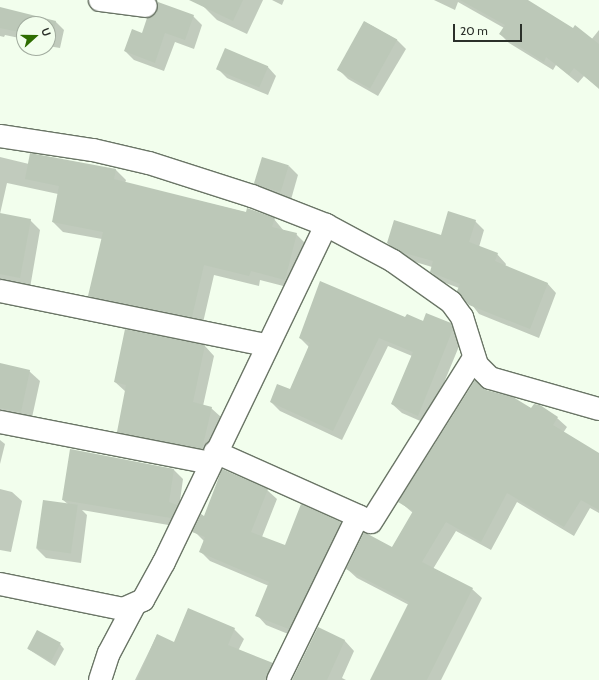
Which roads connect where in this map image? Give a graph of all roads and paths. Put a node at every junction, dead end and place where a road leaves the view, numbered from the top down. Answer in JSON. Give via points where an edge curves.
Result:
{"nodes":[{"id":1,"x":100,"y":0,"type":"edge"},
{"id":2,"x":146,"y":6,"type":"dead end"},
{"id":3,"x":0,"y":136,"type":"edge"},
{"id":4,"x":326,"y":225,"type":"junction"},
{"id":5,"x":0,"y":291,"type":"edge"},
{"id":6,"x":266,"y":345,"type":"junction"},
{"id":7,"x":474,"y":358,"type":"junction"},
{"id":8,"x":599,"y":409,"type":"edge"},
{"id":9,"x":0,"y":422,"type":"edge"},
{"id":10,"x":212,"y":458,"type":"junction"},
{"id":11,"x":358,"y":516,"type":"junction"},
{"id":12,"x":0,"y":584,"type":"edge"},
{"id":13,"x":134,"y":606,"type":"junction"},
{"id":14,"x":100,"y":680,"type":"edge"},
{"id":15,"x":278,"y":680,"type":"edge"}],
"edges":[{"from":1,"to":2,"type":"street"},
{"from":3,"to":4,"type":"street","via":[[93,150],[149,163],[237,191]]},
{"from":4,"to":6,"type":"street"},
{"from":4,"to":7,"type":"street","via":[[393,261],[451,302],[462,317]]},
{"from":5,"to":6,"type":"street"},
{"from":6,"to":10,"type":"street"},
{"from":7,"to":8,"type":"street","via":[[482,373],[499,382]]},
{"from":7,"to":11,"type":"street","via":[[371,522]]},
{"from":9,"to":10,"type":"street"},
{"from":10,"to":11,"type":"street"},
{"from":10,"to":13,"type":"street","via":[[164,562],[143,600]]},
{"from":11,"to":15,"type":"street"},
{"from":12,"to":13,"type":"street","via":[[122,609]]},
{"from":13,"to":14,"type":"street","via":[[109,653]]}]}
